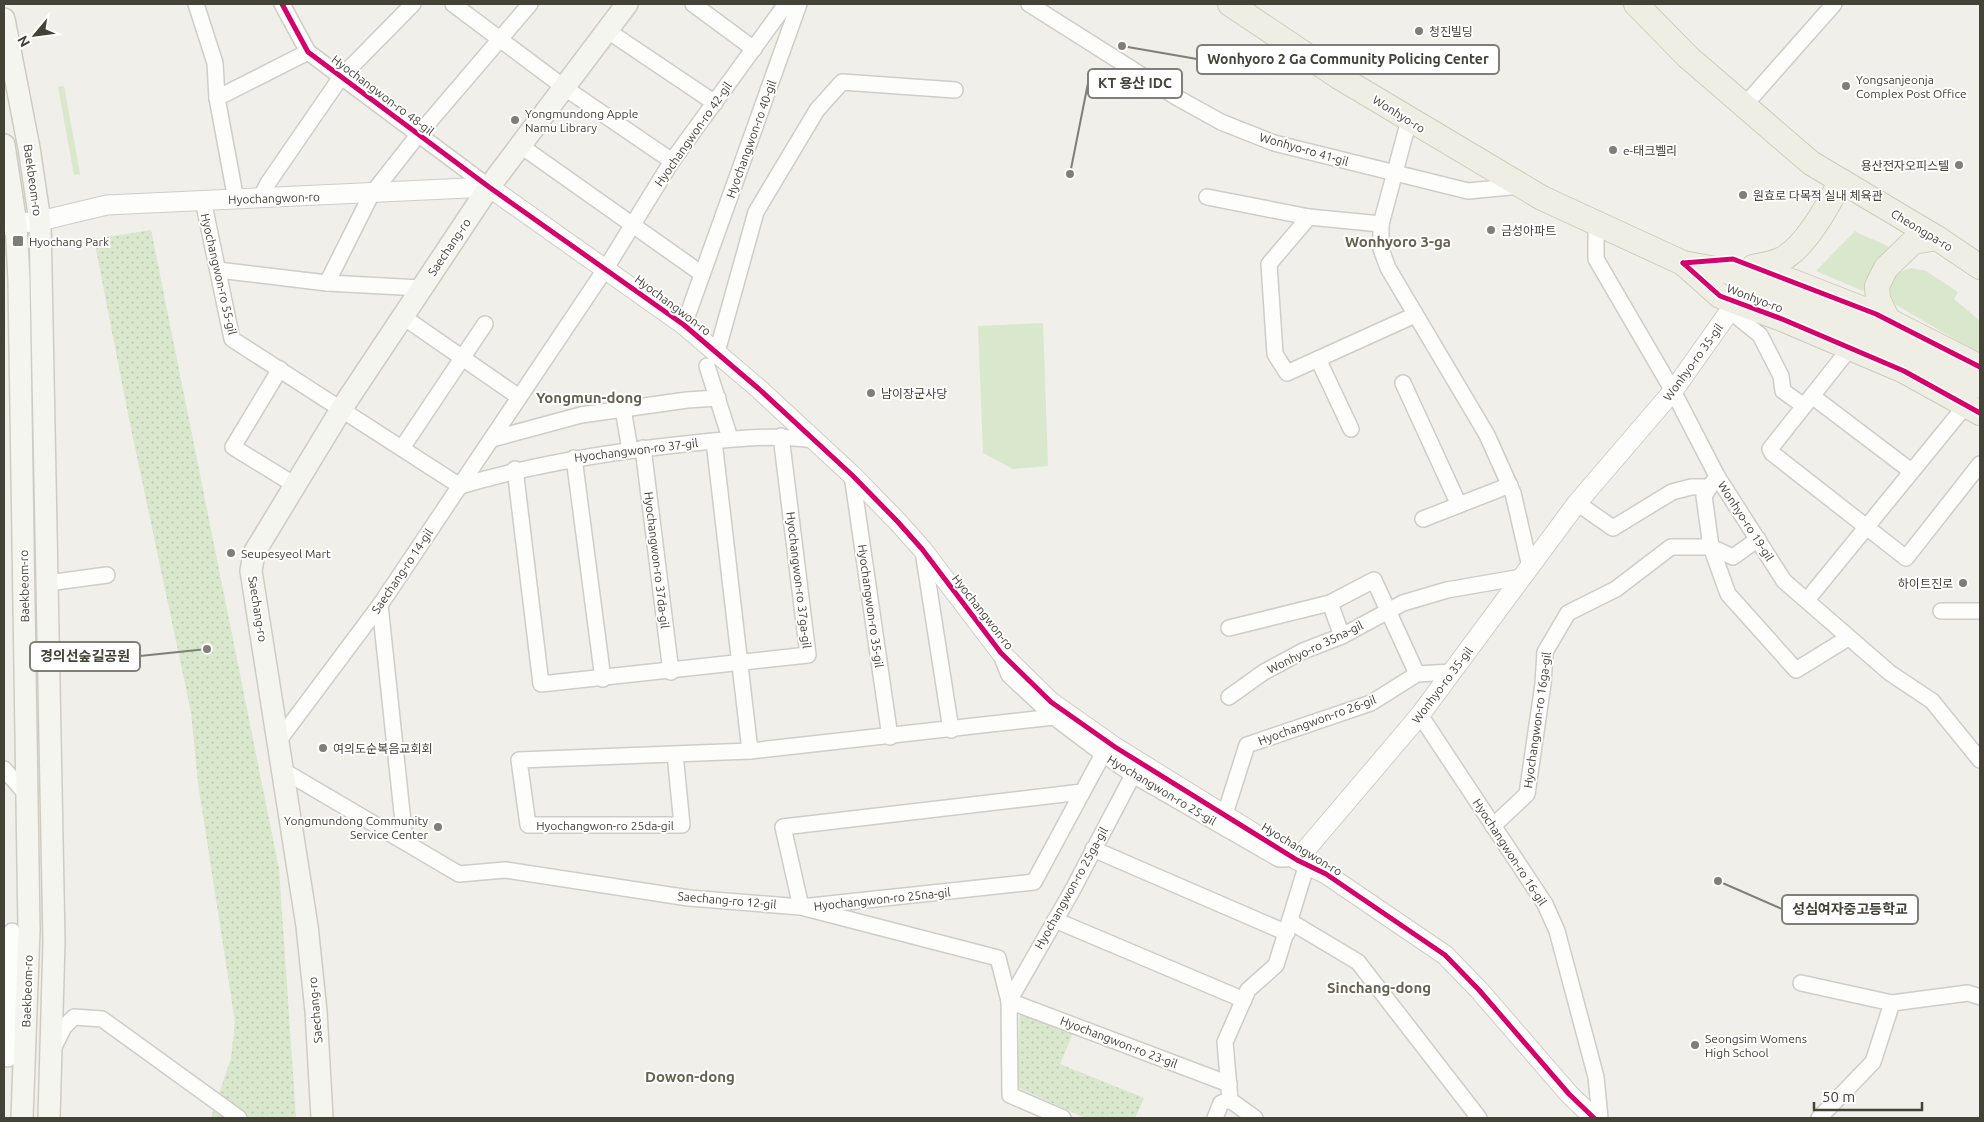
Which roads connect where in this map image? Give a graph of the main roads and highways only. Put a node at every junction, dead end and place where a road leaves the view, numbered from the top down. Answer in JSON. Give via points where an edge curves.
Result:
{"nodes":[{"id":1,"x":627,"y":4,"type":"edge"},
{"id":2,"x":1230,"y":4,"type":"edge"},
{"id":3,"x":1636,"y":4,"type":"edge"},
{"id":4,"x":4,"y":20,"type":"edge"},
{"id":5,"x":11,"y":99,"type":"edge"},
{"id":6,"x":4,"y":145,"type":"edge"},
{"id":7,"x":1841,"y":181,"type":"junction"},
{"id":8,"x":10,"y":224,"type":"edge"},
{"id":9,"x":1937,"y":238,"type":"junction"},
{"id":10,"x":1684,"y":263,"type":"junction"},
{"id":11,"x":1753,"y":267,"type":"junction"},
{"id":12,"x":1980,"y":267,"type":"edge"},
{"id":13,"x":1887,"y":318,"type":"junction"},
{"id":14,"x":20,"y":340,"type":"junction"},
{"id":15,"x":41,"y":340,"type":"junction"},
{"id":16,"x":1895,"y":348,"type":"junction"},
{"id":17,"x":1980,"y":367,"type":"edge"},
{"id":18,"x":1980,"y":386,"type":"edge"},
{"id":19,"x":1976,"y":406,"type":"edge"},
{"id":20,"x":12,"y":930,"type":"edge"},
{"id":21,"x":54,"y":942,"type":"junction"},
{"id":22,"x":22,"y":1118,"type":"edge"},
{"id":23,"x":49,"y":1118,"type":"edge"},
{"id":24,"x":322,"y":1118,"type":"edge"}],
"edges":[{"from":1,"to":24,"type":"main road","name":"Saechang-ro","via":[[489,187],[342,408],[254,554],[251,571],[307,926]]},
{"from":2,"to":10,"type":"main road","name":"Wonhyo-ro","via":[[1339,77],[1521,186]]},
{"from":3,"to":7,"type":"main road","name":"Cheongpa-ro","via":[[1688,57],[1744,106],[1812,163]]},
{"from":4,"to":5,"type":"main road","name":"Baekbeom-ro"},
{"from":5,"to":15,"type":"main road","name":"Baekbeom-ro","via":[[29,148],[40,221]]},
{"from":6,"to":8,"type":"main road","name":"Baekbeom-ro"},
{"from":7,"to":9,"type":"main road","name":"Cheongpa-ro"},
{"from":7,"to":11,"type":"main road","via":[[1824,212],[1793,251],[1779,260]]},
{"from":8,"to":14,"type":"main road","name":"Baekbeom-ro"},
{"from":9,"to":12,"type":"main road","name":"Cheongpa-ro"},
{"from":9,"to":13,"type":"main road","via":[[1913,242],[1886,268],[1877,286],[1878,299]]},
{"from":10,"to":11,"type":"main road","name":"Wonhyo-ro","via":[[1733,259]]},
{"from":10,"to":16,"type":"main road","name":"Wonhyo-ro","via":[[1726,270]]},
{"from":10,"to":19,"type":"main road","name":"Wonhyo-ro","via":[[1733,306],[1850,348]]},
{"from":11,"to":13,"type":"main road","name":"Wonhyo-ro"},
{"from":13,"to":17,"type":"main road","name":"Wonhyo-ro"},
{"from":14,"to":15,"type":"main road","via":[[28,329],[35,329]]},
{"from":14,"to":20,"type":"main road","name":"Baekbeom-ro","via":[[27,795]]},
{"from":15,"to":21,"type":"main road","name":"Baekbeom-ro"},
{"from":16,"to":18,"type":"main road","name":"Wonhyo-ro"},
{"from":16,"to":19,"type":"main road"},
{"from":20,"to":21,"type":"main road","via":[[39,930],[47,933]]},
{"from":20,"to":22,"type":"main road","name":"Baekbeom-ro"},
{"from":21,"to":23,"type":"main road","name":"Baekbeom-ro"}]}
